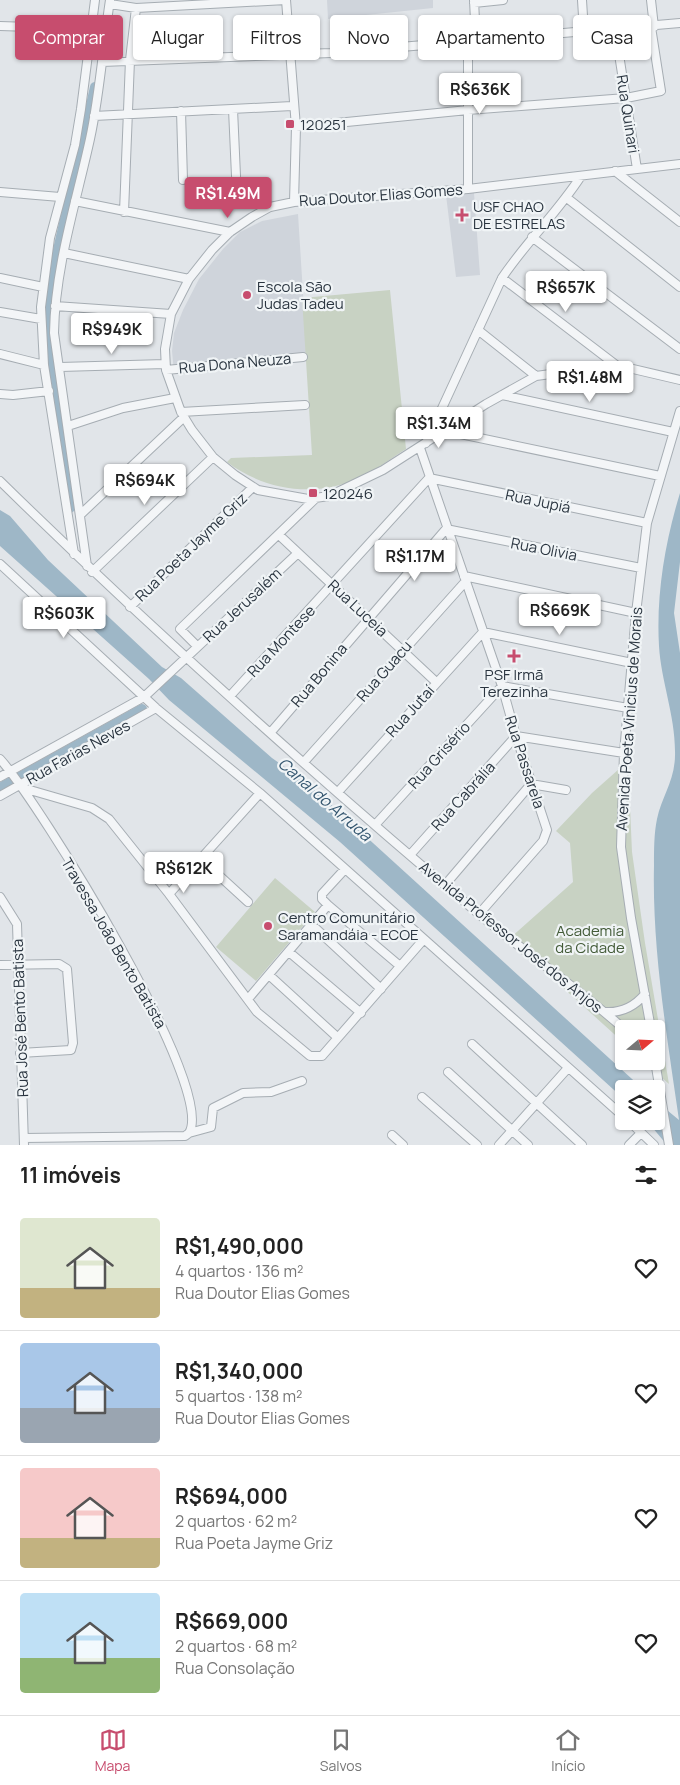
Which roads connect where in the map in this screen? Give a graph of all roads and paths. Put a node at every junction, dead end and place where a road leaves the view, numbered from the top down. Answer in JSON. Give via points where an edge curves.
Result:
{"nodes":[{"id":1,"x":95,"y":0,"type":"edge"},
{"id":2,"x":286,"y":0,"type":"edge"},
{"id":3,"x":503,"y":0,"type":"edge"},
{"id":4,"x":582,"y":0,"type":"edge"},
{"id":5,"x":651,"y":0,"type":"edge"},
{"id":6,"x":474,"y":1,"type":"edge"},
{"id":7,"x":110,"y":2,"type":"edge"},
{"id":8,"x":136,"y":8,"type":"junction"},
{"id":9,"x":93,"y":15,"type":"edge"},
{"id":10,"x":287,"y":15,"type":"edge"},
{"id":11,"x":475,"y":15,"type":"edge"},
{"id":12,"x":583,"y":15,"type":"edge"},
{"id":13,"x":680,"y":23,"type":"edge"},
{"id":14,"x":0,"y":26,"type":"edge"},
{"id":15,"x":15,"y":26,"type":"edge"},
{"id":16,"x":652,"y":27,"type":"junction"},
{"id":17,"x":418,"y":45,"type":"edge"},
{"id":18,"x":320,"y":53,"type":"edge"},
{"id":19,"x":233,"y":56,"type":"edge"},
{"id":20,"x":87,"y":60,"type":"edge"},
{"id":21,"x":130,"y":60,"type":"junction"},
{"id":22,"x":289,"y":60,"type":"edge"},
{"id":23,"x":468,"y":60,"type":"edge"},
{"id":24,"x":620,"y":60,"type":"edge"},
{"id":25,"x":102,"y":62,"type":"junction"},
{"id":26,"x":626,"y":98,"type":"junction"},
{"id":27,"x":292,"y":106,"type":"junction"},
{"id":28,"x":233,"y":109,"type":"junction"},
{"id":29,"x":468,"y":110,"type":"junction"},
{"id":30,"x":181,"y":111,"type":"junction"},
{"id":31,"x":128,"y":114,"type":"junction"},
{"id":32,"x":94,"y":116,"type":"junction"},
{"id":33,"x":296,"y":127,"type":"junction"},
{"id":34,"x":680,"y":164,"type":"edge"},
{"id":35,"x":637,"y":169,"type":"junction"},
{"id":36,"x":615,"y":171,"type":"junction"},
{"id":37,"x":236,"y":176,"type":"dead end"},
{"id":38,"x":581,"y":176,"type":"junction"},
{"id":39,"x":183,"y":180,"type":"dead end"},
{"id":40,"x":468,"y":189,"type":"junction"},
{"id":41,"x":0,"y":192,"type":"edge"},
{"id":42,"x":60,"y":197,"type":"junction"},
{"id":43,"x":567,"y":198,"type":"junction"},
{"id":44,"x":75,"y":201,"type":"junction"},
{"id":45,"x":294,"y":202,"type":"junction"},
{"id":46,"x":124,"y":212,"type":"junction"},
{"id":47,"x":680,"y":222,"type":"edge"},
{"id":48,"x":230,"y":232,"type":"junction"},
{"id":49,"x":532,"y":238,"type":"junction"},
{"id":50,"x":64,"y":253,"type":"junction"},
{"id":51,"x":0,"y":278,"type":"edge"},
{"id":52,"x":502,"y":278,"type":"junction"},
{"id":53,"x":189,"y":279,"type":"junction"},
{"id":54,"x":43,"y":287,"type":"junction"},
{"id":55,"x":680,"y":287,"type":"edge"},
{"id":56,"x":54,"y":306,"type":"junction"},
{"id":57,"x":0,"y":312,"type":"edge"},
{"id":58,"x":171,"y":314,"type":"junction"},
{"id":59,"x":42,"y":319,"type":"junction"},
{"id":60,"x":478,"y":330,"type":"junction"},
{"id":61,"x":680,"y":349,"type":"edge"},
{"id":62,"x":0,"y":354,"type":"edge"},
{"id":63,"x":303,"y":356,"type":"dead end"},
{"id":64,"x":44,"y":365,"type":"junction"},
{"id":65,"x":616,"y":365,"type":"junction"},
{"id":66,"x":60,"y":367,"type":"junction"},
{"id":67,"x":165,"y":367,"type":"junction"},
{"id":68,"x":536,"y":376,"type":"junction"},
{"id":69,"x":680,"y":380,"type":"edge"},
{"id":70,"x":48,"y":391,"type":"junction"},
{"id":71,"x":0,"y":394,"type":"edge"},
{"id":72,"x":502,"y":395,"type":"junction"},
{"id":73,"x":176,"y":398,"type":"junction"},
{"id":74,"x":305,"y":405,"type":"dead end"},
{"id":75,"x":680,"y":411,"type":"edge"},
{"id":76,"x":182,"y":415,"type":"junction"},
{"id":77,"x":68,"y":426,"type":"junction"},
{"id":78,"x":446,"y":431,"type":"junction"},
{"id":79,"x":673,"y":432,"type":"junction"},
{"id":80,"x":423,"y":447,"type":"junction"},
{"id":81,"x":213,"y":457,"type":"junction"},
{"id":82,"x":660,"y":476,"type":"junction"},
{"id":83,"x":429,"y":478,"type":"junction"},
{"id":84,"x":0,"y":481,"type":"edge"},
{"id":85,"x":253,"y":487,"type":"junction"},
{"id":86,"x":316,"y":498,"type":"junction"},
{"id":87,"x":81,"y":514,"type":"junction"},
{"id":88,"x":647,"y":523,"type":"junction"},
{"id":89,"x":446,"y":530,"type":"junction"},
{"id":90,"x":279,"y":535,"type":"junction"},
{"id":91,"x":298,"y":553,"type":"junction"},
{"id":92,"x":74,"y":554,"type":"junction"},
{"id":93,"x":0,"y":564,"type":"edge"},
{"id":94,"x":641,"y":568,"type":"junction"},
{"id":95,"x":90,"y":569,"type":"junction"},
{"id":96,"x":464,"y":579,"type":"junction"},
{"id":97,"x":333,"y":585,"type":"junction"},
{"id":98,"x":130,"y":607,"type":"junction"},
{"id":99,"x":636,"y":613,"type":"junction"},
{"id":100,"x":367,"y":619,"type":"junction"},
{"id":101,"x":483,"y":632,"type":"junction"},
{"id":102,"x":197,"y":646,"type":"junction"},
{"id":103,"x":402,"y":649,"type":"junction"},
{"id":104,"x":186,"y":657,"type":"junction"},
{"id":105,"x":632,"y":663,"type":"junction"},
{"id":106,"x":178,"y":664,"type":"joint"},
{"id":107,"x":436,"y":682,"type":"junction"},
{"id":108,"x":502,"y":686,"type":"junction"},
{"id":109,"x":230,"y":696,"type":"junction"},
{"id":110,"x":144,"y":697,"type":"junction"},
{"id":111,"x":156,"y":708,"type":"junction"},
{"id":112,"x":628,"y":708,"type":"junction"},
{"id":113,"x":271,"y":732,"type":"junction"},
{"id":114,"x":516,"y":736,"type":"junction"},
{"id":115,"x":624,"y":753,"type":"junction"},
{"id":116,"x":0,"y":759,"type":"edge"},
{"id":117,"x":304,"y":762,"type":"junction"},
{"id":118,"x":12,"y":772,"type":"junction"},
{"id":119,"x":0,"y":777,"type":"edge"},
{"id":120,"x":531,"y":784,"type":"junction"},
{"id":121,"x":21,"y":785,"type":"junction"},
{"id":122,"x":566,"y":790,"type":"dead end"},
{"id":123,"x":338,"y":792,"type":"junction"},
{"id":124,"x":260,"y":793,"type":"junction"},
{"id":125,"x":0,"y":796,"type":"edge"},
{"id":126,"x":376,"y":825,"type":"junction"},
{"id":127,"x":410,"y":855,"type":"junction"},
{"id":128,"x":201,"y":859,"type":"junction"},
{"id":129,"x":346,"y":869,"type":"junction"},
{"id":130,"x":445,"y":885,"type":"junction"},
{"id":131,"x":169,"y":894,"type":"junction"},
{"id":132,"x":0,"y":896,"type":"edge"},
{"id":133,"x":248,"y":902,"type":"dead end"},
{"id":134,"x":328,"y":905,"type":"junction"},
{"id":135,"x":479,"y":914,"type":"junction"},
{"id":136,"x":312,"y":925,"type":"junction"},
{"id":137,"x":424,"y":939,"type":"junction"},
{"id":138,"x":289,"y":952,"type":"junction"},
{"id":139,"x":18,"y":964,"type":"junction"},
{"id":140,"x":0,"y":965,"type":"edge"},
{"id":141,"x":400,"y":966,"type":"junction"},
{"id":142,"x":269,"y":975,"type":"junction"},
{"id":143,"x":381,"y":989,"type":"junction"},
{"id":144,"x":645,"y":994,"type":"junction"},
{"id":145,"x":248,"y":999,"type":"junction"},
{"id":146,"x":605,"y":1012,"type":"junction"},
{"id":147,"x":361,"y":1013,"type":"junction"},
{"id":148,"x":649,"y":1020,"type":"edge"},
{"id":149,"x":615,"y":1021,"type":"edge"},
{"id":150,"x":337,"y":1037,"type":"junction"},
{"id":151,"x":472,"y":1044,"type":"dead end"},
{"id":152,"x":20,"y":1053,"type":"junction"},
{"id":153,"x":568,"y":1068,"type":"junction"},
{"id":154,"x":657,"y":1070,"type":"edge"},
{"id":155,"x":448,"y":1072,"type":"dead end"},
{"id":156,"x":302,"y":1081,"type":"dead end"},
{"id":157,"x":422,"y":1097,"type":"dead end"},
{"id":158,"x":537,"y":1104,"type":"junction"},
{"id":159,"x":615,"y":1108,"type":"edge"},
{"id":160,"x":638,"y":1130,"type":"edge"},
{"id":161,"x":512,"y":1131,"type":"junction"},
{"id":162,"x":641,"y":1133,"type":"junction"},
{"id":163,"x":187,"y":1134,"type":"junction"},
{"id":164,"x":392,"y":1135,"type":"dead end"},
{"id":165,"x":24,"y":1142,"type":"edge"},
{"id":166,"x":403,"y":1145,"type":"edge"},
{"id":167,"x":477,"y":1145,"type":"edge"},
{"id":168,"x":499,"y":1145,"type":"edge"},
{"id":169,"x":528,"y":1145,"type":"edge"},
{"id":170,"x":582,"y":1145,"type":"edge"},
{"id":171,"x":629,"y":1145,"type":"edge"},
{"id":172,"x":654,"y":1145,"type":"edge"},
{"id":173,"x":668,"y":1145,"type":"edge"}],
"edges":[{"from":1,"to":9,"type":"street"},
{"from":2,"to":8,"type":"street"},
{"from":2,"to":10,"type":"street"},
{"from":3,"to":6,"type":"street"},
{"from":4,"to":12,"type":"street"},
{"from":5,"to":16,"type":"street"},
{"from":6,"to":11,"type":"street"},
{"from":7,"to":8,"type":"street"},
{"from":7,"to":25,"type":"street"},
{"from":8,"to":21,"type":"street"},
{"from":13,"to":16,"type":"street"},
{"from":14,"to":15,"type":"street"},
{"from":16,"to":26,"type":"street","via":[[661,91]]},
{"from":17,"to":18,"type":"street"},
{"from":19,"to":21,"type":"street"},
{"from":20,"to":42,"type":"street","via":[[75,145]]},
{"from":21,"to":25,"type":"street"},
{"from":21,"to":31,"type":"street"},
{"from":22,"to":27,"type":"street"},
{"from":23,"to":29,"type":"street"},
{"from":24,"to":26,"type":"street","name":"Rua Quinari"},
{"from":25,"to":32,"type":"street"},
{"from":26,"to":29,"type":"street"},
{"from":26,"to":35,"type":"street","name":"Rua Quinari"},
{"from":27,"to":28,"type":"street"},
{"from":27,"to":33,"type":"street"},
{"from":28,"to":30,"type":"street"},
{"from":28,"to":37,"type":"street"},
{"from":29,"to":33,"type":"street"},
{"from":29,"to":40,"type":"street"},
{"from":30,"to":31,"type":"street"},
{"from":30,"to":39,"type":"street"},
{"from":31,"to":32,"type":"street"},
{"from":31,"to":46,"type":"street"},
{"from":32,"to":44,"type":"street"},
{"from":33,"to":45,"type":"street"},
{"from":34,"to":35,"type":"street","name":"Rua Doutor Elias Gomes"},
{"from":35,"to":36,"type":"street","name":"Rua Doutor Elias Gomes"},
{"from":36,"to":38,"type":"street","name":"Rua Doutor Elias Gomes"},
{"from":36,"to":47,"type":"street"},
{"from":38,"to":40,"type":"street","name":"Rua Doutor Elias Gomes"},
{"from":38,"to":43,"type":"street"},
{"from":40,"to":45,"type":"street","name":"Rua Doutor Elias Gomes"},
{"from":41,"to":42,"type":"street"},
{"from":42,"to":54,"type":"street"},
{"from":43,"to":49,"type":"street"},
{"from":43,"to":55,"type":"street"},
{"from":44,"to":46,"type":"street"},
{"from":44,"to":50,"type":"street"},
{"from":45,"to":48,"type":"street","name":"Rua Doutor Elias Gomes","via":[[270,207]]},
{"from":46,"to":48,"type":"street"},
{"from":48,"to":53,"type":"street","name":"Rua Doutor Elias Gomes"},
{"from":49,"to":52,"type":"street"},
{"from":49,"to":61,"type":"street"},
{"from":50,"to":53,"type":"street"},
{"from":50,"to":56,"type":"street"},
{"from":51,"to":54,"type":"street"},
{"from":52,"to":60,"type":"street"},
{"from":52,"to":65,"type":"street"},
{"from":53,"to":58,"type":"street","name":"Rua Doutor Elias Gomes"},
{"from":54,"to":59,"type":"street"},
{"from":56,"to":58,"type":"street"},
{"from":56,"to":66,"type":"street","via":[[54,333]]},
{"from":57,"to":59,"type":"street"},
{"from":58,"to":67,"type":"street","name":"Rua Doutor Elias Gomes","via":[[164,349]]},
{"from":59,"to":64,"type":"street"},
{"from":60,"to":68,"type":"street"},
{"from":60,"to":80,"type":"street"},
{"from":62,"to":64,"type":"street"},
{"from":63,"to":67,"type":"street","name":"Rua Dona Neuza"},
{"from":64,"to":70,"type":"street"},
{"from":65,"to":68,"type":"street","name":"Rua Doutor Elias Gomes"},
{"from":65,"to":69,"type":"street","name":"Rua Doutor Elias Gomes"},
{"from":66,"to":67,"type":"street","name":"Rua Dona Neuza"},
{"from":66,"to":77,"type":"street"},
{"from":67,"to":73,"type":"street","name":"Rua Doutor Elias Gomes"},
{"from":68,"to":72,"type":"street","name":"Rua Doutor Elias Gomes"},
{"from":70,"to":71,"type":"street"},
{"from":70,"to":92,"type":"street"},
{"from":72,"to":78,"type":"street","name":"Rua Doutor Elias Gomes"},
{"from":72,"to":79,"type":"street"},
{"from":73,"to":76,"type":"street","name":"Rua Doutor Elias Gomes"},
{"from":73,"to":77,"type":"street","via":[[123,408]]},
{"from":74,"to":76,"type":"street"},
{"from":75,"to":79,"type":"street","name":"Avenida Poeta Vinicius de Morais"},
{"from":76,"to":81,"type":"street","name":"Rua Doutor Elias Gomes"},
{"from":76,"to":87,"type":"street"},
{"from":77,"to":87,"type":"street"},
{"from":78,"to":80,"type":"street","name":"Rua Doutor Elias Gomes"},
{"from":78,"to":82,"type":"street"},
{"from":79,"to":82,"type":"street","name":"Avenida Poeta Vinicius de Morais"},
{"from":80,"to":83,"type":"street","name":"Rua Passarela"},
{"from":80,"to":86,"type":"street","name":"Rua Doutor Elias Gomes","via":[[357,484]]},
{"from":81,"to":85,"type":"street","name":"Rua Doutor Elias Gomes"},
{"from":81,"to":95,"type":"street"},
{"from":82,"to":88,"type":"street","name":"Avenida Poeta Vinicius de Morais"},
{"from":83,"to":88,"type":"street","name":"Rua Jupiá"},
{"from":83,"to":89,"type":"street","name":"Rua Passarela"},
{"from":83,"to":97,"type":"street","name":"Rua Montese"},
{"from":84,"to":92,"type":"street","name":"Avenida Professor José dos Anjos"},
{"from":85,"to":86,"type":"street","name":"Rua Doutor Elias Gomes","via":[[288,496]]},
{"from":85,"to":98,"type":"street","name":"Rua Poeta Jayme Griz"},
{"from":86,"to":90,"type":"street"},
{"from":87,"to":95,"type":"street"},
{"from":88,"to":94,"type":"street","name":"Avenida Poeta Vinicius de Morais"},
{"from":89,"to":94,"type":"street","name":"Rua Olivia"},
{"from":89,"to":96,"type":"street","name":"Rua Passarela"},
{"from":89,"to":100,"type":"street","name":"Rua Bonina"},
{"from":90,"to":91,"type":"street","name":"Rua Luceia"},
{"from":90,"to":102,"type":"street","via":[[180,629]]},
{"from":91,"to":97,"type":"street","name":"Rua Luceia"},
{"from":91,"to":102,"type":"street","name":"Rua Jerusalém"},
{"from":92,"to":95,"type":"street","name":"Avenida Professor José dos Anjos"},
{"from":93,"to":110,"type":"street"},
{"from":94,"to":99,"type":"street","name":"Avenida Poeta Vinicius de Morais"},
{"from":95,"to":98,"type":"street","name":"Avenida Professor José dos Anjos"},
{"from":96,"to":99,"type":"street"},
{"from":96,"to":101,"type":"street","name":"Rua Passarela"},
{"from":96,"to":103,"type":"street","name":"Rua Guacu"},
{"from":97,"to":100,"type":"street","name":"Rua Luceia"},
{"from":97,"to":109,"type":"street","name":"Rua Montese"},
{"from":98,"to":104,"type":"street","name":"Avenida Professor José dos Anjos"},
{"from":99,"to":105,"type":"street","name":"Avenida Poeta Vinicius de Morais"},
{"from":100,"to":103,"type":"street","name":"Rua Luceia"},
{"from":100,"to":113,"type":"street","name":"Rua Bonina"},
{"from":101,"to":105,"type":"street"},
{"from":101,"to":107,"type":"street","name":"Rua Jutaí"},
{"from":101,"to":108,"type":"street","name":"Rua Passarela"},
{"from":102,"to":104,"type":"street","name":"Rua Jerusalém"},
{"from":103,"to":107,"type":"street","name":"Rua Luceia"},
{"from":103,"to":117,"type":"street","name":"Rua Guacu"},
{"from":104,"to":106,"type":"street","name":"Rua Jerusalém"},
{"from":104,"to":109,"type":"street","name":"Avenida Professor José dos Anjos"},
{"from":105,"to":112,"type":"street","name":"Avenida Poeta Vinicius de Morais"},
{"from":106,"to":110,"type":"street","name":"Rua Farias Neves"},
{"from":107,"to":123,"type":"street","name":"Rua Jutaí"},
{"from":108,"to":112,"type":"street"},
{"from":108,"to":114,"type":"street","name":"Rua Passarela"},
{"from":108,"to":126,"type":"street","name":"Rua Grisério"},
{"from":109,"to":113,"type":"street","name":"Avenida Professor José dos Anjos"},
{"from":110,"to":111,"type":"street"},
{"from":110,"to":118,"type":"street","name":"Rua Farias Neves"},
{"from":111,"to":121,"type":"street","name":"Rua Farias Neves"},
{"from":111,"to":124,"type":"street"},
{"from":112,"to":115,"type":"street","name":"Avenida Poeta Vinicius de Morais"},
{"from":113,"to":117,"type":"street","name":"Avenida Professor José dos Anjos"},
{"from":114,"to":115,"type":"street"},
{"from":114,"to":120,"type":"street","name":"Rua Passarela"},
{"from":114,"to":127,"type":"street","name":"Rua Cabrália"},
{"from":115,"to":144,"type":"street","name":"Avenida Poeta Vinicius de Morais","via":[[621,847],[630,918]]},
{"from":116,"to":118,"type":"street","name":"Travessa João Bento Batista"},
{"from":117,"to":123,"type":"street","name":"Avenida Professor José dos Anjos"},
{"from":118,"to":119,"type":"street","name":"Rua Farias Neves"},
{"from":118,"to":121,"type":"street","name":"Travessa João Bento Batista"},
{"from":120,"to":122,"type":"street"},
{"from":120,"to":130,"type":"street"},
{"from":120,"to":135,"type":"street","name":"Rua Passarela","via":[[546,826],[546,836]]},
{"from":121,"to":125,"type":"street","name":"Rua Farias Neves"},
{"from":121,"to":131,"type":"street","via":[[103,813]]},
{"from":121,"to":163,"type":"street","name":"Travessa João Bento Batista","via":[[127,958],[166,1035],[185,1087],[192,1124]]},
{"from":123,"to":126,"type":"street","name":"Avenida Professor José dos Anjos"},
{"from":124,"to":128,"type":"street"},
{"from":124,"to":129,"type":"street"},
{"from":126,"to":127,"type":"street","name":"Avenida Professor José dos Anjos"},
{"from":127,"to":130,"type":"street","name":"Avenida Professor José dos Anjos"},
{"from":128,"to":131,"type":"street"},
{"from":128,"to":133,"type":"street"},
{"from":129,"to":134,"type":"street","via":[[322,894]]},
{"from":129,"to":137,"type":"street"},
{"from":130,"to":135,"type":"street","name":"Avenida Professor José dos Anjos"},
{"from":131,"to":145,"type":"street"},
{"from":132,"to":139,"type":"street","name":"Rua José Bento Batista","via":[[17,924]]},
{"from":134,"to":136,"type":"street"},
{"from":134,"to":141,"type":"street"},
{"from":135,"to":146,"type":"street","name":"Avenida Professor José dos Anjos"},
{"from":136,"to":138,"type":"street"},
{"from":136,"to":143,"type":"street"},
{"from":137,"to":141,"type":"street"},
{"from":137,"to":153,"type":"street"},
{"from":138,"to":142,"type":"street"},
{"from":138,"to":147,"type":"street"},
{"from":139,"to":140,"type":"street"},
{"from":139,"to":152,"type":"street","name":"Rua José Bento Batista"},
{"from":139,"to":152,"type":"street","via":[[59,964],[66,967],[73,1043],[68,1052]]},
{"from":141,"to":143,"type":"street"},
{"from":142,"to":145,"type":"street"},
{"from":142,"to":150,"type":"street"},
{"from":143,"to":147,"type":"street"},
{"from":144,"to":146,"type":"street","via":[[633,1006]]},
{"from":144,"to":148,"type":"street","name":"Avenida Poeta Vinicius de Morais"},
{"from":145,"to":150,"type":"street","via":[[272,1025],[310,1056],[322,1056]]},
{"from":146,"to":149,"type":"street","name":"Avenida Professor José dos Anjos"},
{"from":147,"to":150,"type":"street"},
{"from":151,"to":158,"type":"street"},
{"from":152,"to":165,"type":"street","name":"Rua José Bento Batista"},
{"from":153,"to":158,"type":"street"},
{"from":153,"to":159,"type":"street"},
{"from":154,"to":173,"type":"street"},
{"from":155,"to":161,"type":"street"},
{"from":156,"to":163,"type":"street","via":[[271,1092],[239,1094],[213,1108],[211,1127]]},
{"from":157,"to":167,"type":"street"},
{"from":158,"to":161,"type":"street"},
{"from":158,"to":170,"type":"street"},
{"from":160,"to":162,"type":"street"},
{"from":161,"to":168,"type":"street"},
{"from":161,"to":169,"type":"street"},
{"from":162,"to":171,"type":"street"},
{"from":162,"to":172,"type":"street"},
{"from":163,"to":165,"type":"street"},
{"from":164,"to":166,"type":"street"}]}
